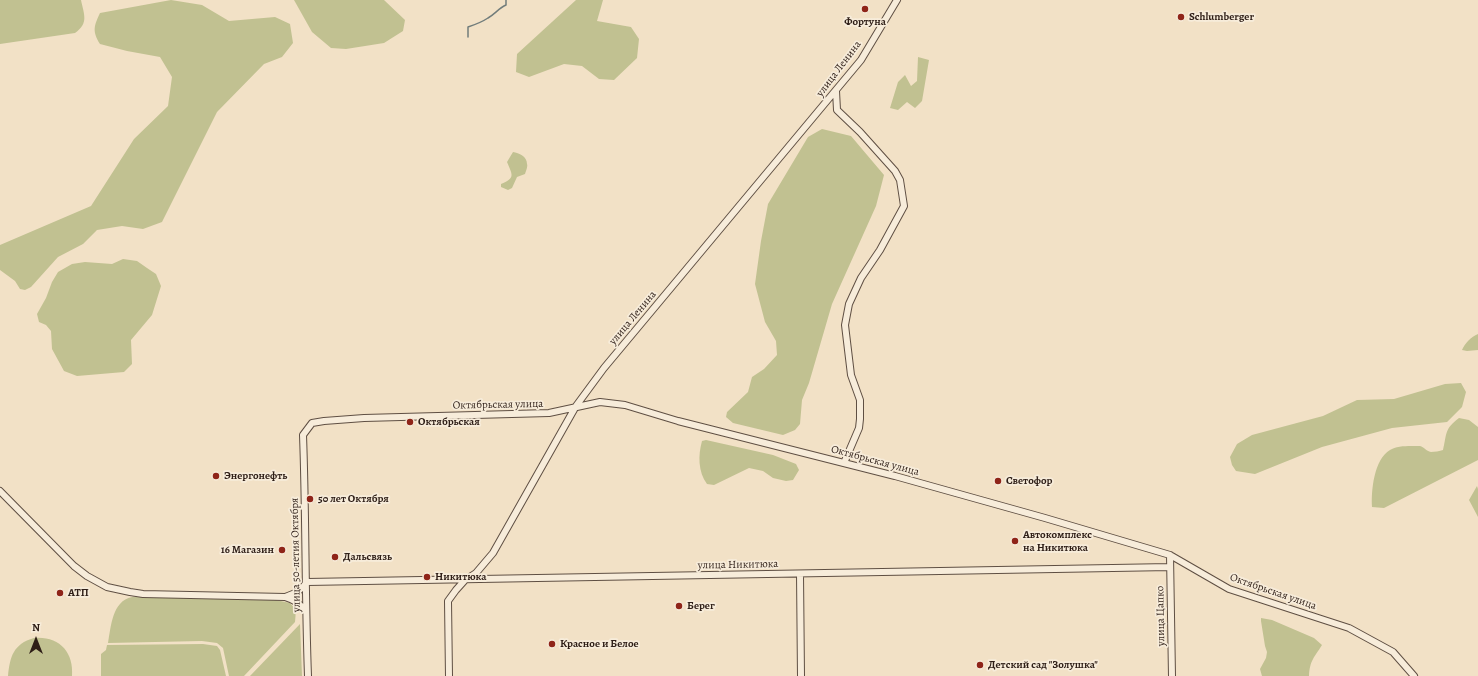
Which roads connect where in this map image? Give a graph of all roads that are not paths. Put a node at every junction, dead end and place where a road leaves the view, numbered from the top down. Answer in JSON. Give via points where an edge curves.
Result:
{"nodes":[{"id":1,"x":896,"y":0,"type":"edge"},
{"id":2,"x":836,"y":91,"type":"junction"},
{"id":3,"x":822,"y":108,"type":"junction"},
{"id":4,"x":837,"y":110,"type":"junction"},
{"id":5,"x":576,"y":406,"type":"junction"},
{"id":6,"x":303,"y":435,"type":"joint"},
{"id":7,"x":844,"y":463,"type":"junction"},
{"id":8,"x":0,"y":491,"type":"edge"},
{"id":9,"x":1170,"y":555,"type":"junction"},
{"id":10,"x":1170,"y":567,"type":"junction"},
{"id":11,"x":800,"y":574,"type":"junction"},
{"id":12,"x":465,"y":580,"type":"junction"},
{"id":13,"x":307,"y":582,"type":"junction"},
{"id":14,"x":285,"y":597,"type":"junction"},
{"id":15,"x":306,"y":613,"type":"junction"},
{"id":16,"x":308,"y":676,"type":"edge"},
{"id":17,"x":449,"y":676,"type":"edge"},
{"id":18,"x":801,"y":676,"type":"edge"},
{"id":19,"x":1172,"y":676,"type":"edge"},
{"id":20,"x":1414,"y":676,"type":"edge"}],
"edges":[{"from":1,"to":2,"type":"street","name":"улица Ленина","via":[[861,60]]},
{"from":2,"to":3,"type":"street","name":"улица Ленина"},
{"from":2,"to":4,"type":"street"},
{"from":3,"to":4,"type":"street"},
{"from":3,"to":5,"type":"street","name":"улица Ленина","via":[[604,368]]},
{"from":4,"to":7,"type":"street","via":[[895,171],[900,180],[904,206],[861,278],[849,304],[845,325],[851,375],[860,400],[860,419],[859,428]]},
{"from":5,"to":6,"type":"street","name":"Октябрьская улица","via":[[549,414],[324,421],[312,423]]},
{"from":5,"to":7,"type":"street","name":"Октябрьская улица","via":[[600,402],[625,405]]},
{"from":5,"to":12,"type":"street","name":"улица Ленина","via":[[493,553],[476,573]]},
{"from":6,"to":13,"type":"street","name":"улица 50-летия Октября"},
{"from":7,"to":9,"type":"street","name":"Октябрьская улица"},
{"from":8,"to":14,"type":"street","via":[[68,560],[87,576],[107,586],[143,594]]},
{"from":9,"to":10,"type":"street","name":"улица Цапко"},
{"from":9,"to":20,"type":"street","name":"Октябрьская улица","via":[[1229,590],[1349,628],[1392,652]]},
{"from":10,"to":11,"type":"street","name":"улица Никитюка"},
{"from":10,"to":19,"type":"street","name":"улица Цапко"},
{"from":11,"to":12,"type":"street","name":"улица Никитюка"},
{"from":11,"to":18,"type":"street"},
{"from":12,"to":13,"type":"street","name":"улица Никитюка"},
{"from":12,"to":17,"type":"street","name":"улица Ленина","via":[[448,601]]},
{"from":13,"to":14,"type":"street","via":[[303,588]]},
{"from":13,"to":15,"type":"street","name":"улица 50-летия Октября"},
{"from":14,"to":15,"type":"street","via":[[295,600]]},
{"from":15,"to":16,"type":"street","name":"улица 50-летия Октября"}]}
